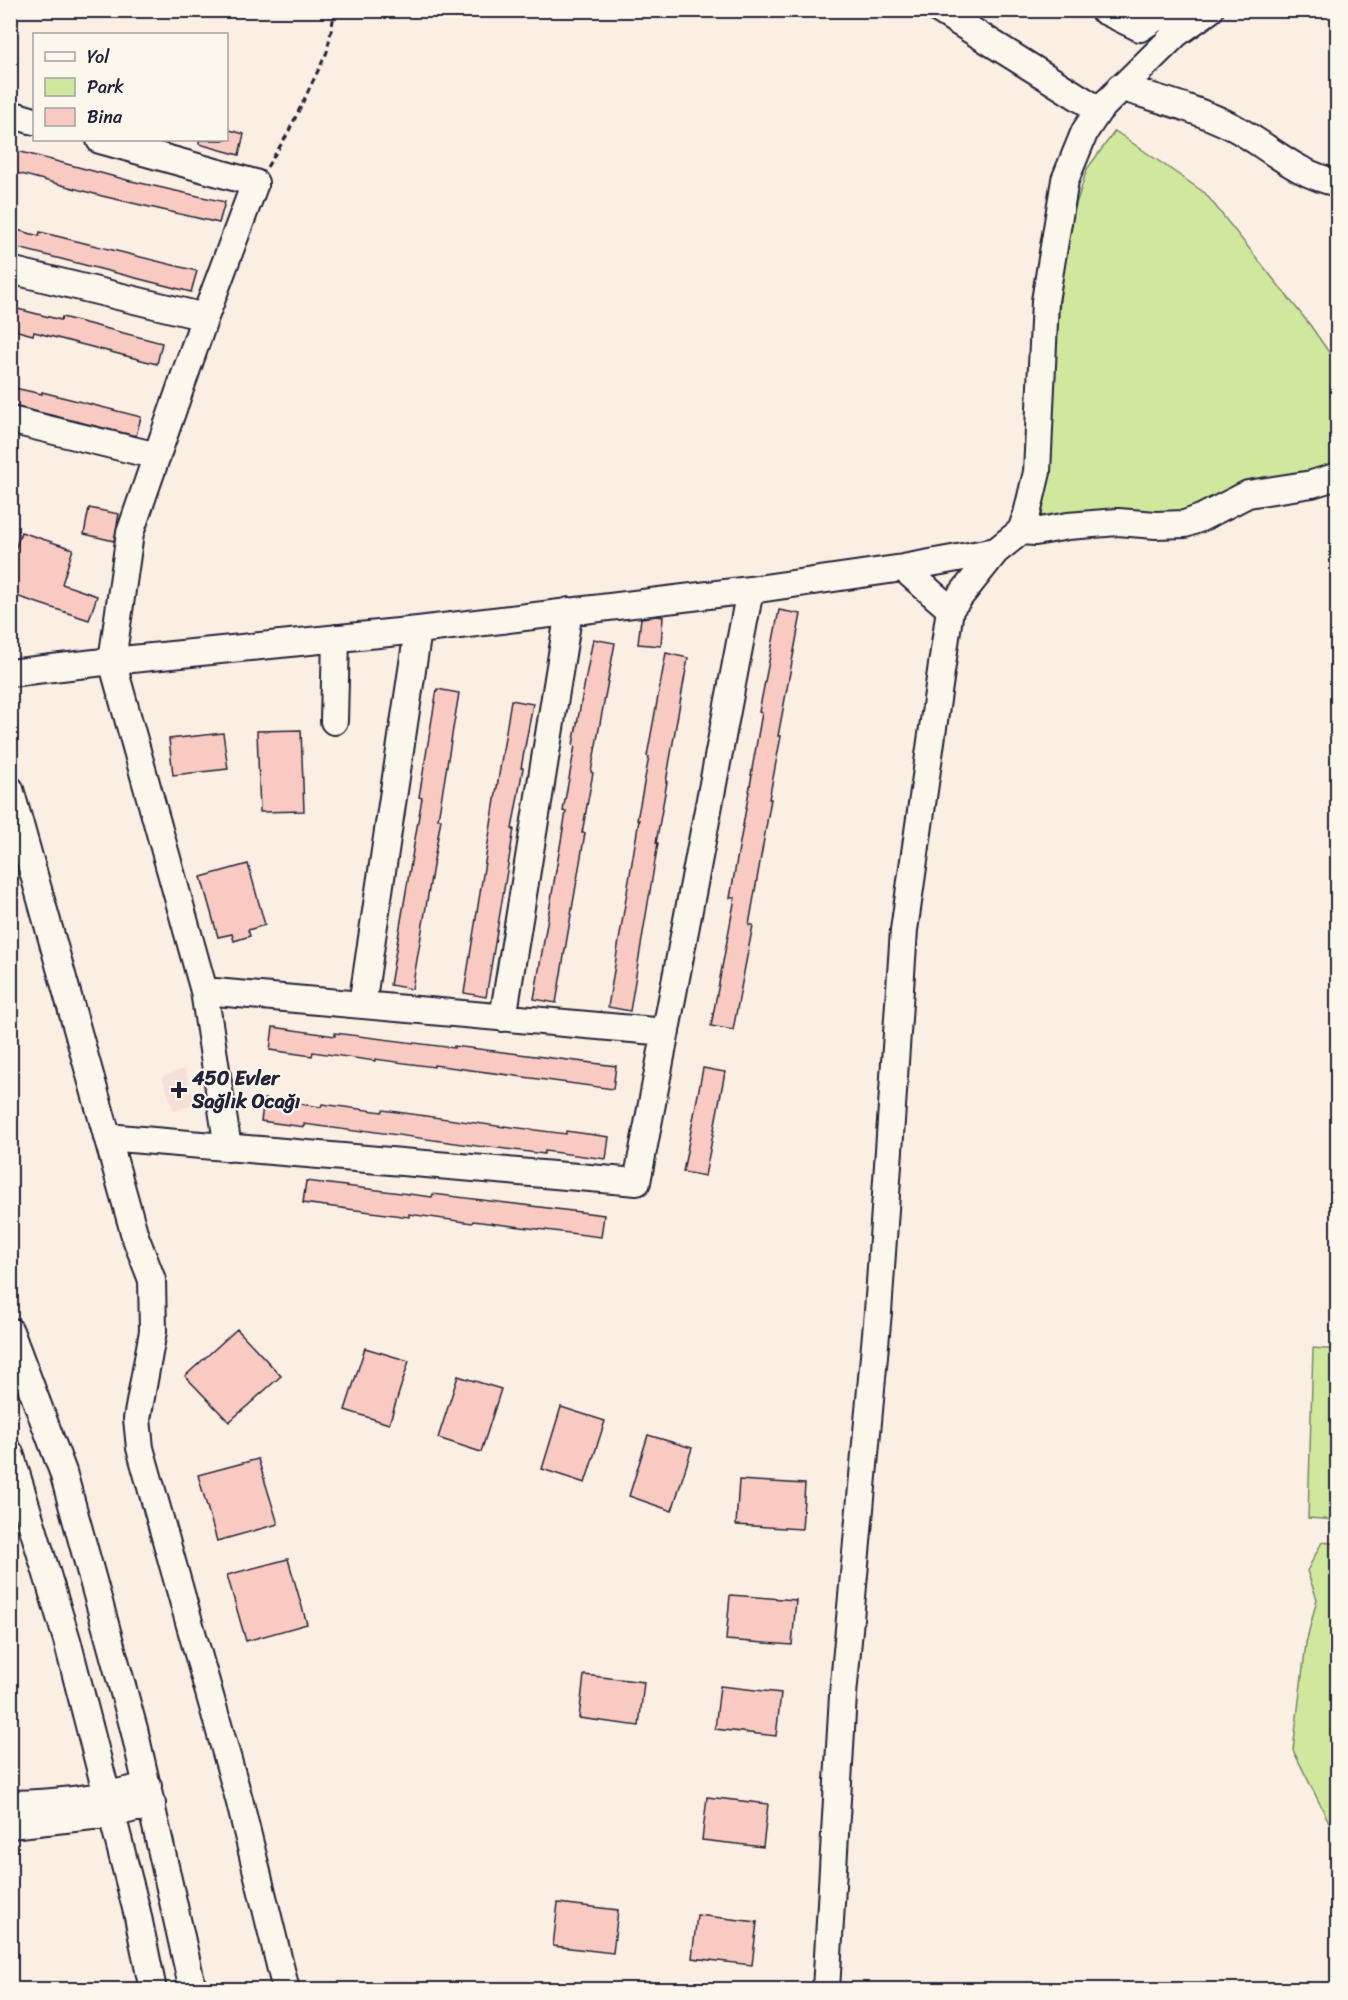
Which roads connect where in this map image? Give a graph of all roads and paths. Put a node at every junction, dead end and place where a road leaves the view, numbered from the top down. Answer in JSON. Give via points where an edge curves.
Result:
{"nodes":[{"id":1,"x":335,"y":10,"type":"edge"},
{"id":2,"x":1103,"y":10,"type":"edge"},
{"id":3,"x":1210,"y":10,"type":"edge"},
{"id":4,"x":942,"y":12,"type":"edge"},
{"id":5,"x":1171,"y":18,"type":"edge"},
{"id":6,"x":1120,"y":87,"type":"junction"},
{"id":7,"x":1098,"y":110,"type":"junction"},
{"id":8,"x":10,"y":114,"type":"edge"},
{"id":9,"x":33,"y":121,"type":"edge"},
{"id":10,"x":104,"y":141,"type":"edge"},
{"id":11,"x":255,"y":183,"type":"junction"},
{"id":12,"x":1338,"y":183,"type":"edge"},
{"id":13,"x":10,"y":270,"type":"edge"},
{"id":14,"x":205,"y":317,"type":"junction"},
{"id":15,"x":10,"y":420,"type":"edge"},
{"id":16,"x":157,"y":456,"type":"junction"},
{"id":17,"x":1338,"y":476,"type":"edge"},
{"id":18,"x":1021,"y":531,"type":"junction"},
{"id":19,"x":996,"y":551,"type":"junction"},
{"id":20,"x":903,"y":568,"type":"junction"},
{"id":21,"x":750,"y":590,"type":"junction"},
{"id":22,"x":950,"y":609,"type":"junction"},
{"id":23,"x":569,"y":611,"type":"junction"},
{"id":24,"x":418,"y":630,"type":"junction"},
{"id":25,"x":336,"y":639,"type":"junction"},
{"id":26,"x":112,"y":661,"type":"junction"},
{"id":27,"x":10,"y":674,"type":"edge"},
{"id":28,"x":334,"y":720,"type":"dead end"},
{"id":29,"x":10,"y":789,"type":"edge"},
{"id":30,"x":204,"y":991,"type":"junction"},
{"id":31,"x":362,"y":1005,"type":"junction"},
{"id":32,"x":503,"y":1018,"type":"junction"},
{"id":33,"x":666,"y":1032,"type":"junction"},
{"id":34,"x":107,"y":1137,"type":"junction"},
{"id":35,"x":228,"y":1148,"type":"junction"},
{"id":36,"x":10,"y":1330,"type":"edge"},
{"id":37,"x":58,"y":1457,"type":"junction"},
{"id":38,"x":12,"y":1460,"type":"edge"},
{"id":39,"x":150,"y":1795,"type":"junction"},
{"id":40,"x":10,"y":1804,"type":"edge"},
{"id":41,"x":109,"y":1805,"type":"junction"},
{"id":42,"x":10,"y":1825,"type":"edge"},
{"id":43,"x":153,"y":1989,"type":"edge"},
{"id":44,"x":193,"y":1989,"type":"edge"},
{"id":45,"x":286,"y":1989,"type":"edge"},
{"id":46,"x":826,"y":1989,"type":"edge"}],
"edges":[{"from":1,"to":11,"type":"path","via":[[327,52],[287,135]]},
{"from":2,"to":5,"type":"street","via":[[1140,28]]},
{"from":3,"to":5,"type":"street"},
{"from":4,"to":7,"type":"street"},
{"from":5,"to":6,"type":"street"},
{"from":6,"to":7,"type":"street"},
{"from":6,"to":12,"type":"street","via":[[1233,127],[1296,169]]},
{"from":7,"to":18,"type":"street","via":[[1065,180],[1045,301],[1037,472]]},
{"from":8,"to":9,"type":"street"},
{"from":10,"to":11,"type":"street"},
{"from":11,"to":14,"type":"street"},
{"from":13,"to":14,"type":"street"},
{"from":14,"to":16,"type":"street"},
{"from":15,"to":16,"type":"street"},
{"from":16,"to":26,"type":"street","via":[[130,533]]},
{"from":17,"to":18,"type":"street","via":[[1248,494],[1185,524],[1118,522]]},
{"from":18,"to":19,"type":"street"},
{"from":19,"to":20,"type":"street"},
{"from":19,"to":22,"type":"street"},
{"from":20,"to":21,"type":"street"},
{"from":20,"to":22,"type":"street"},
{"from":21,"to":23,"type":"street"},
{"from":21,"to":33,"type":"street"},
{"from":22,"to":46,"type":"street","via":[[904,930],[878,1312],[843,1695]]},
{"from":23,"to":24,"type":"street"},
{"from":23,"to":32,"type":"street"},
{"from":24,"to":25,"type":"street"},
{"from":24,"to":31,"type":"street"},
{"from":25,"to":26,"type":"street"},
{"from":25,"to":28,"type":"street"},
{"from":26,"to":27,"type":"street"},
{"from":26,"to":30,"type":"street"},
{"from":29,"to":34,"type":"street"},
{"from":30,"to":31,"type":"street"},
{"from":30,"to":35,"type":"street"},
{"from":31,"to":32,"type":"street"},
{"from":32,"to":33,"type":"street"},
{"from":33,"to":35,"type":"street","via":[[637,1182]]},
{"from":34,"to":35,"type":"street"},
{"from":34,"to":45,"type":"street","via":[[135,1236],[152,1280],[153,1331],[137,1419],[140,1448],[239,1799]]},
{"from":36,"to":37,"type":"street"},
{"from":37,"to":38,"type":"street"},
{"from":37,"to":39,"type":"street"},
{"from":38,"to":41,"type":"street","via":[[67,1640]]},
{"from":39,"to":41,"type":"street"},
{"from":39,"to":44,"type":"street"},
{"from":40,"to":41,"type":"street"},
{"from":41,"to":42,"type":"street"},
{"from":41,"to":43,"type":"street"}]}
